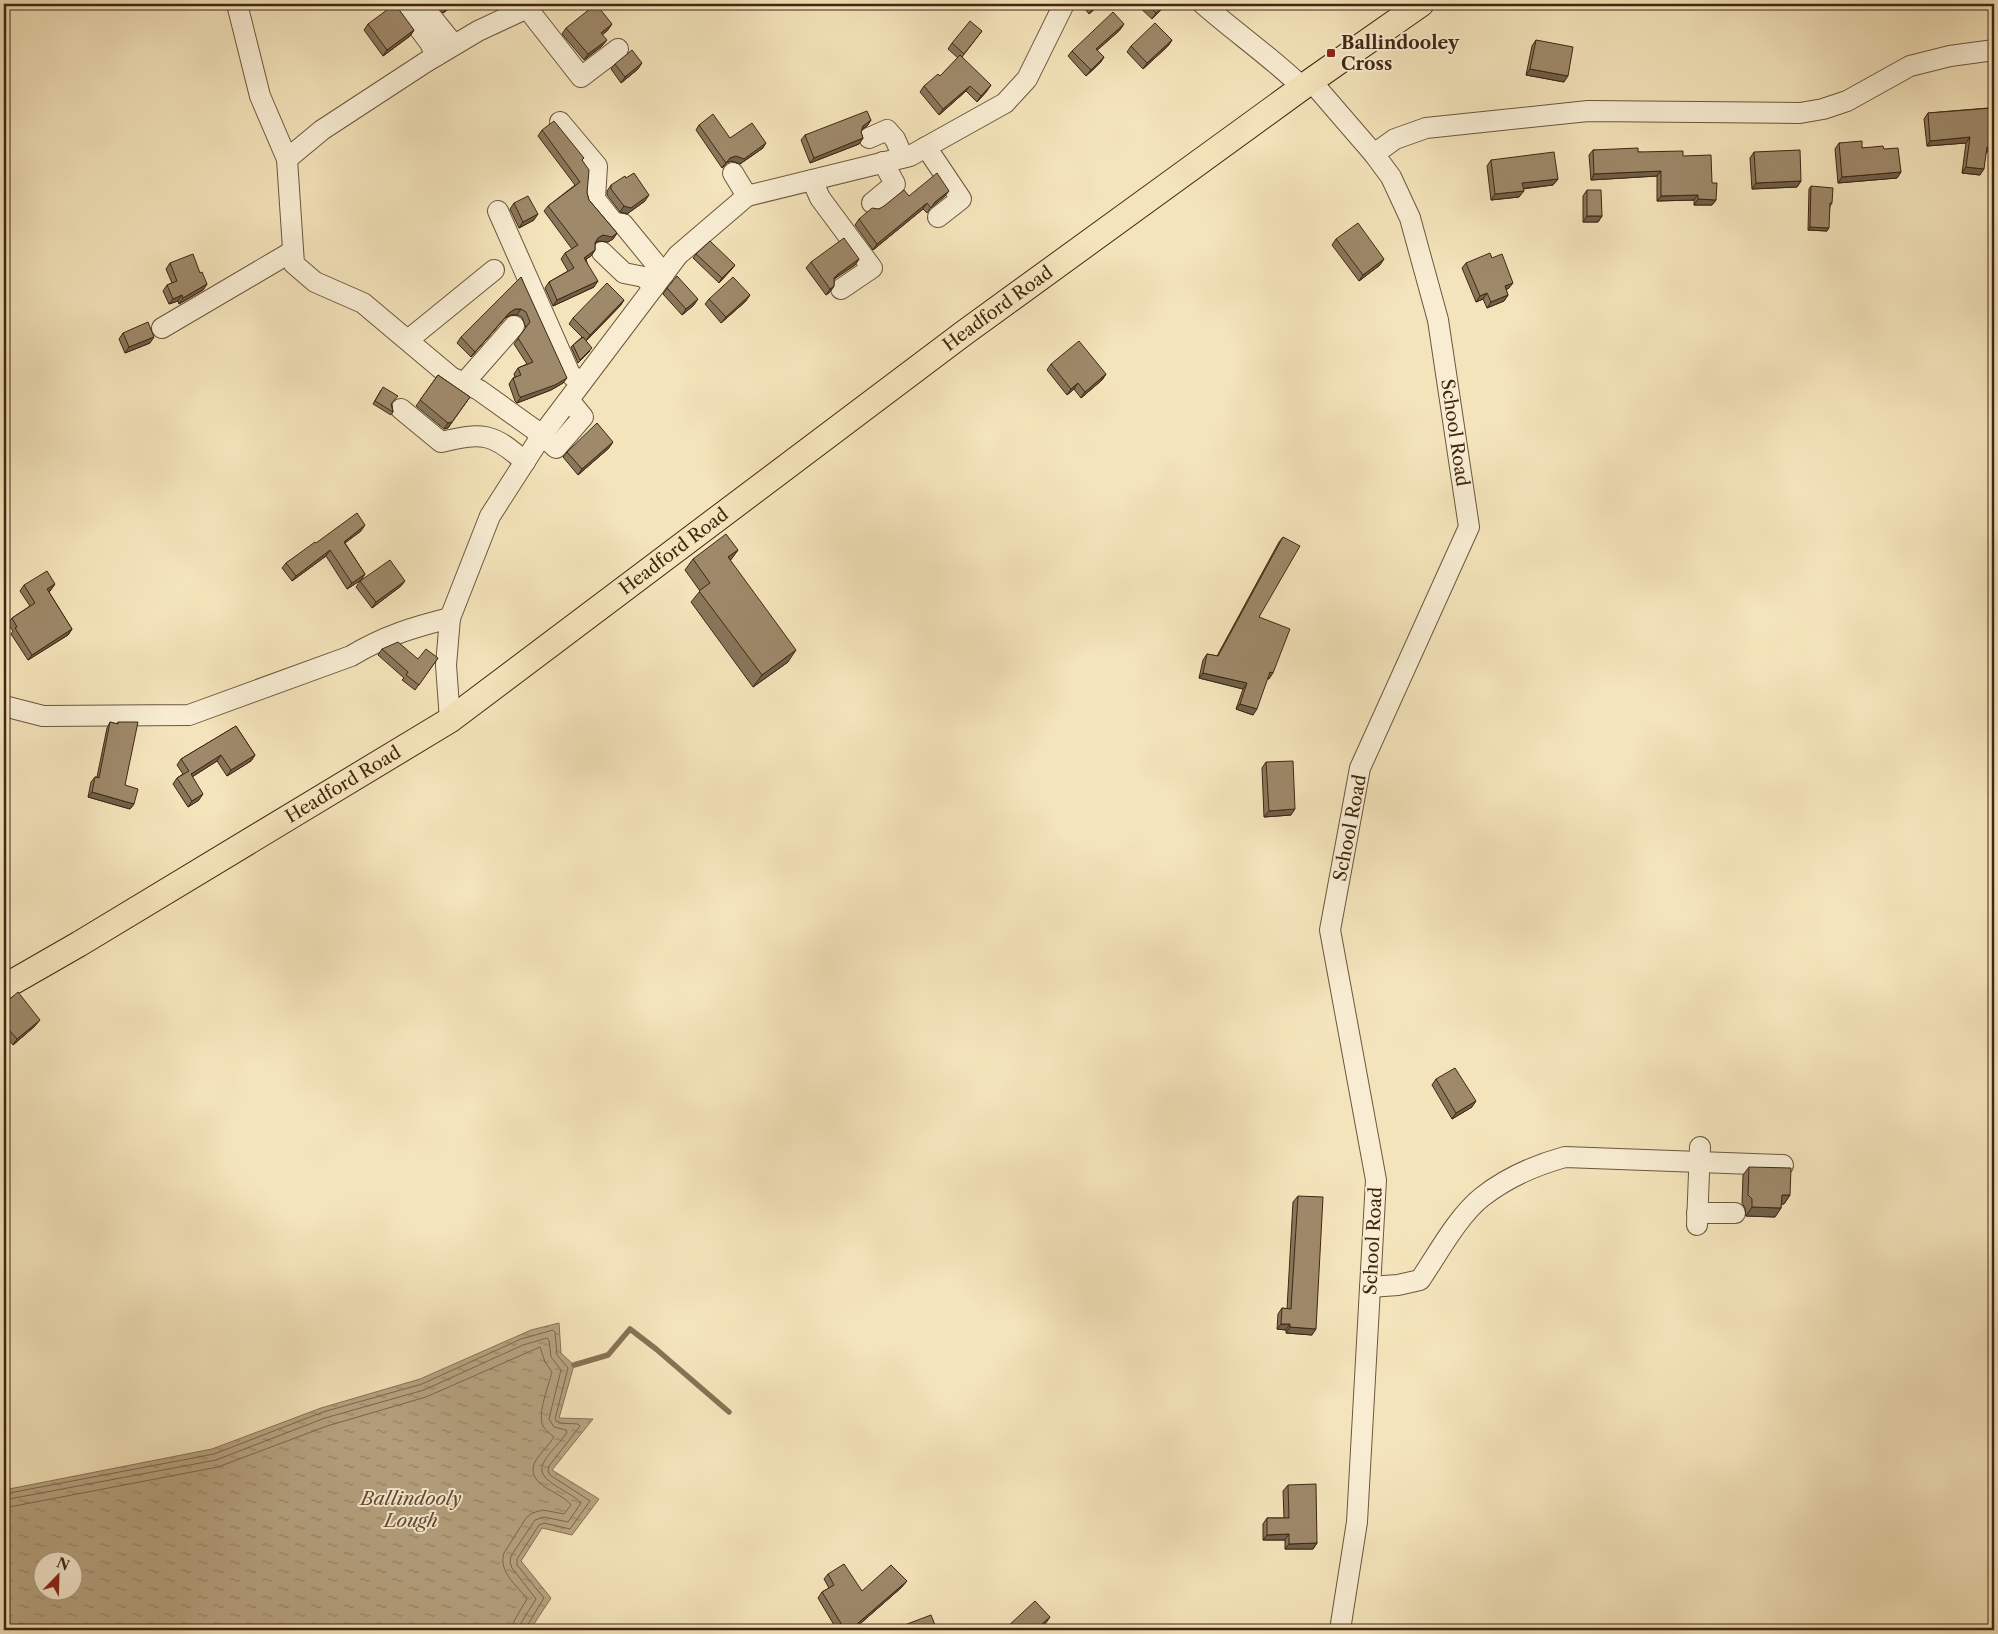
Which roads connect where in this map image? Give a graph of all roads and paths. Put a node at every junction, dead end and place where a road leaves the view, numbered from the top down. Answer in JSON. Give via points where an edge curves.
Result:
{"nodes":[{"id":1,"x":237,"y":4,"type":"edge"},
{"id":2,"x":401,"y":4,"type":"edge"},
{"id":3,"x":420,"y":4,"type":"edge"},
{"id":4,"x":1064,"y":4,"type":"edge"},
{"id":5,"x":1203,"y":4,"type":"edge"},
{"id":6,"x":1421,"y":4,"type":"edge"},
{"id":7,"x":524,"y":7,"type":"edge"},
{"id":8,"x":454,"y":45,"type":"junction"},
{"id":9,"x":618,"y":49,"type":"dead end"},
{"id":10,"x":1994,"y":50,"type":"edge"},
{"id":11,"x":436,"y":56,"type":"junction"},
{"id":12,"x":1311,"y":82,"type":"junction"},
{"id":13,"x":560,"y":122,"type":"dead end"},
{"id":14,"x":869,"y":138,"type":"dead end"},
{"id":15,"x":926,"y":147,"type":"junction"},
{"id":16,"x":1374,"y":154,"type":"junction"},
{"id":17,"x":903,"y":158,"type":"junction"},
{"id":18,"x":287,"y":159,"type":"junction"},
{"id":19,"x":882,"y":162,"type":"junction"},
{"id":20,"x":733,"y":172,"type":"dead end"},
{"id":21,"x":812,"y":180,"type":"junction"},
{"id":22,"x":747,"y":196,"type":"junction"},
{"id":23,"x":872,"y":203,"type":"dead end"},
{"id":24,"x":498,"y":211,"type":"dead end"},
{"id":25,"x":938,"y":217,"type":"dead end"},
{"id":26,"x":293,"y":251,"type":"junction"},
{"id":27,"x":602,"y":252,"type":"dead end"},
{"id":28,"x":494,"y":270,"type":"dead end"},
{"id":29,"x":659,"y":280,"type":"junction"},
{"id":30,"x":841,"y":288,"type":"dead end"},
{"id":31,"x":514,"y":326,"type":"dead end"},
{"id":32,"x":162,"y":328,"type":"dead end"},
{"id":33,"x":408,"y":340,"type":"junction"},
{"id":34,"x":464,"y":383,"type":"junction"},
{"id":35,"x":581,"y":383,"type":"junction"},
{"id":36,"x":401,"y":409,"type":"dead end"},
{"id":37,"x":542,"y":435,"type":"junction"},
{"id":38,"x":525,"y":462,"type":"junction"},
{"id":39,"x":450,"y":618,"type":"junction"},
{"id":40,"x":4,"y":706,"type":"edge"},
{"id":41,"x":450,"y":720,"type":"junction"},
{"id":42,"x":4,"y":987,"type":"edge"},
{"id":43,"x":1700,"y":1155,"type":"junction"},
{"id":44,"x":1783,"y":1165,"type":"dead end"},
{"id":45,"x":1735,"y":1213,"type":"dead end"},
{"id":46,"x":1370,"y":1287,"type":"junction"},
{"id":47,"x":1340,"y":1630,"type":"edge"}],
"edges":[{"from":1,"to":18,"type":"street","via":[[260,96]]},
{"from":2,"to":11,"type":"street"},
{"from":3,"to":8,"type":"street"},
{"from":4,"to":15,"type":"street","via":[[1026,79],[1006,102]]},
{"from":5,"to":12,"type":"street","name":"School Road","via":[[1233,31]]},
{"from":6,"to":12,"type":"main road","name":"Headford Road"},
{"from":7,"to":8,"type":"street"},
{"from":7,"to":9,"type":"street","via":[[581,77]]},
{"from":8,"to":11,"type":"street"},
{"from":10,"to":16,"type":"street","via":[[1910,66],[1847,101],[1800,113],[1588,111],[1426,128],[1394,139]]},
{"from":11,"to":18,"type":"street","via":[[322,130]]},
{"from":12,"to":16,"type":"street","name":"School Road"},
{"from":12,"to":41,"type":"main road","name":"Headford Road","via":[[964,333]]},
{"from":13,"to":29,"type":"street","via":[[597,166],[596,199],[614,223],[623,224]]},
{"from":14,"to":17,"type":"street","via":[[888,130]]},
{"from":15,"to":17,"type":"street"},
{"from":15,"to":25,"type":"street","via":[[961,199]]},
{"from":16,"to":46,"type":"street","name":"School Road","via":[[1391,177],[1410,218],[1438,320],[1470,527],[1360,768],[1330,930],[1376,1180]]},
{"from":17,"to":19,"type":"street"},
{"from":18,"to":26,"type":"street"},
{"from":19,"to":21,"type":"street"},
{"from":19,"to":23,"type":"street","via":[[895,184]]},
{"from":20,"to":22,"type":"street"},
{"from":21,"to":22,"type":"street"},
{"from":21,"to":30,"type":"street","via":[[820,198],[872,268]]},
{"from":22,"to":29,"type":"street","via":[[678,254]]},
{"from":24,"to":35,"type":"street","via":[[570,374]]},
{"from":26,"to":32,"type":"street"},
{"from":26,"to":33,"type":"street","via":[[294,264],[315,282],[363,303]]},
{"from":27,"to":29,"type":"street","via":[[624,273]]},
{"from":28,"to":33,"type":"street"},
{"from":29,"to":35,"type":"street"},
{"from":31,"to":34,"type":"street"},
{"from":33,"to":34,"type":"street","via":[[451,377]]},
{"from":34,"to":37,"type":"street"},
{"from":35,"to":37,"type":"street"},
{"from":36,"to":38,"type":"street","via":[[441,442],[463,437],[489,437],[506,445]]},
{"from":37,"to":38,"type":"street"},
{"from":38,"to":39,"type":"street","via":[[490,516]]},
{"from":39,"to":40,"type":"street","via":[[403,630],[375,641],[351,656],[189,715],[43,716]]},
{"from":39,"to":41,"type":"street","via":[[446,665]]},
{"from":41,"to":42,"type":"main road","name":"Headford Road"},
{"from":43,"to":44,"type":"street"},
{"from":43,"to":45,"type":"street","via":[[1697,1219]]},
{"from":43,"to":46,"type":"street","via":[[1565,1158],[1541,1164],[1481,1198],[1457,1225],[1420,1280]]},
{"from":46,"to":47,"type":"street","name":"School Road","via":[[1357,1522]]}]}
